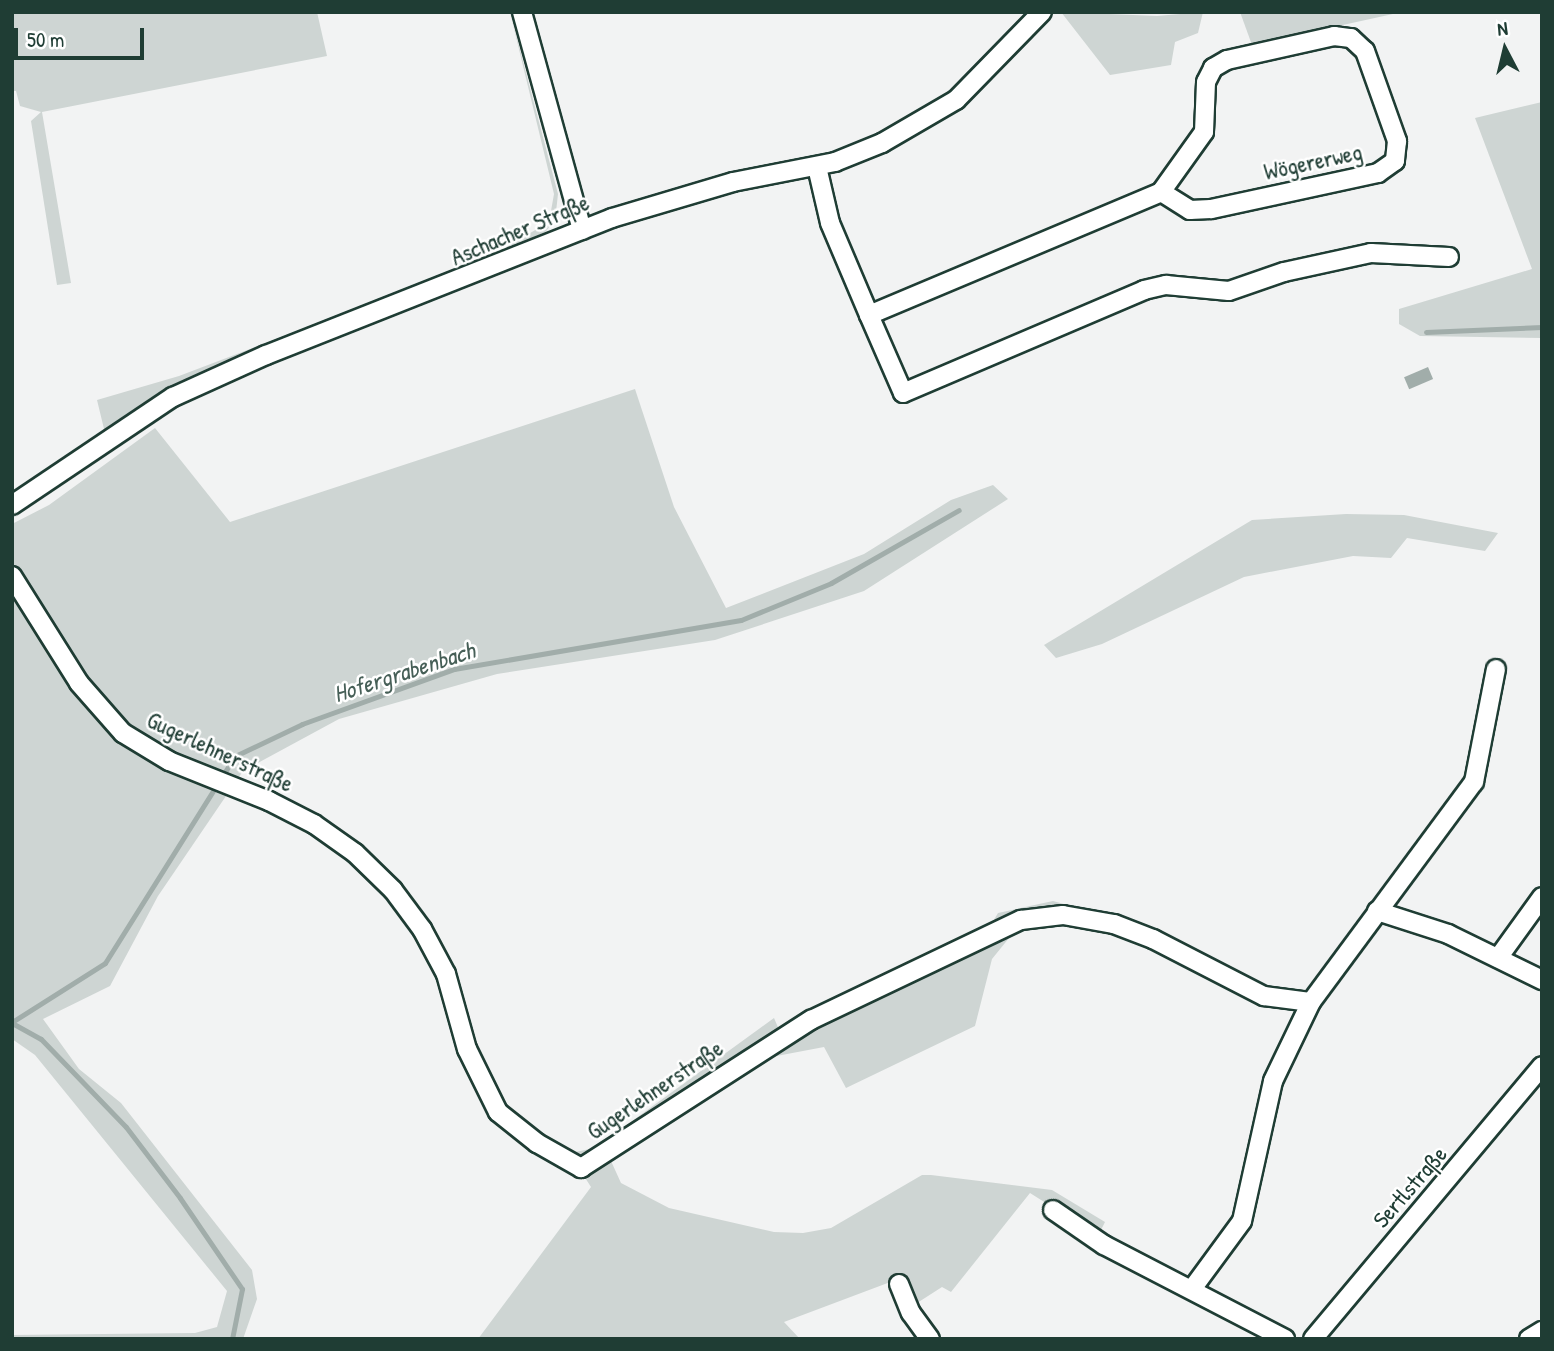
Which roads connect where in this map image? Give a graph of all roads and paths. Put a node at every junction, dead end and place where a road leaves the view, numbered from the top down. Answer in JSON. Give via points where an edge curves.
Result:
{"nodes":[{"id":1,"x":522,"y":12,"type":"edge"},
{"id":2,"x":1042,"y":12,"type":"edge"},
{"id":3,"x":817,"y":167,"type":"junction"},
{"id":4,"x":1161,"y":192,"type":"junction"},
{"id":5,"x":582,"y":230,"type":"junction"},
{"id":6,"x":1449,"y":257,"type":"dead end"},
{"id":7,"x":869,"y":315,"type":"junction"},
{"id":8,"x":12,"y":505,"type":"edge"},
{"id":9,"x":12,"y":576,"type":"edge"},
{"id":10,"x":1496,"y":669,"type":"dead end"},
{"id":11,"x":1542,"y":897,"type":"edge"},
{"id":12,"x":1377,"y":911,"type":"junction"},
{"id":13,"x":1497,"y":958,"type":"junction"},
{"id":14,"x":1542,"y":980,"type":"edge"},
{"id":15,"x":1311,"y":1002,"type":"junction"},
{"id":16,"x":1542,"y":1066,"type":"edge"},
{"id":17,"x":1054,"y":1210,"type":"dead end"},
{"id":18,"x":899,"y":1284,"type":"dead end"},
{"id":19,"x":1192,"y":1289,"type":"junction"},
{"id":20,"x":1542,"y":1331,"type":"edge"},
{"id":21,"x":930,"y":1339,"type":"edge"},
{"id":22,"x":1284,"y":1339,"type":"edge"},
{"id":23,"x":1313,"y":1339,"type":"edge"},
{"id":24,"x":1528,"y":1339,"type":"edge"}],
"edges":[{"from":1,"to":5,"type":"street"},
{"from":2,"to":3,"type":"street","name":"Aschacher Straße","via":[[978,80],[936,115],[850,157]]},
{"from":3,"to":5,"type":"street","name":"Aschacher Straße","via":[[706,189]]},
{"from":3,"to":7,"type":"street","via":[[830,223]]},
{"from":4,"to":4,"type":"street","name":"Wögererweg","via":[[1189,210],[1211,209],[1378,173],[1395,161],[1397,141],[1366,51],[1351,38],[1334,36],[1227,60],[1213,68],[1206,82],[1204,132]]},
{"from":4,"to":7,"type":"street"},
{"from":5,"to":8,"type":"street","name":"Aschacher Straße","via":[[201,383]]},
{"from":6,"to":7,"type":"street","via":[[1371,253],[1284,272],[1229,291],[1166,285],[1144,290],[903,393]]},
{"from":9,"to":15,"type":"street","name":"Gugerlehnerstraße","via":[[102,712],[143,748],[314,824],[355,853],[393,890],[422,929],[446,974],[467,1049],[498,1112],[537,1143],[581,1168],[811,1020],[959,947],[1032,918],[1063,915],[1114,925],[1153,939],[1264,996]]},
{"from":10,"to":12,"type":"street","via":[[1474,782]]},
{"from":11,"to":13,"type":"street"},
{"from":12,"to":13,"type":"street","via":[[1433,928]]},
{"from":12,"to":15,"type":"street"},
{"from":13,"to":14,"type":"street"},
{"from":15,"to":19,"type":"street","via":[[1273,1081],[1242,1221]]},
{"from":16,"to":23,"type":"street","name":"Sertlstraße"},
{"from":17,"to":19,"type":"street","via":[[1104,1245]]},
{"from":18,"to":21,"type":"street","via":[[911,1313]]},
{"from":19,"to":22,"type":"street"},
{"from":20,"to":24,"type":"street"}]}
